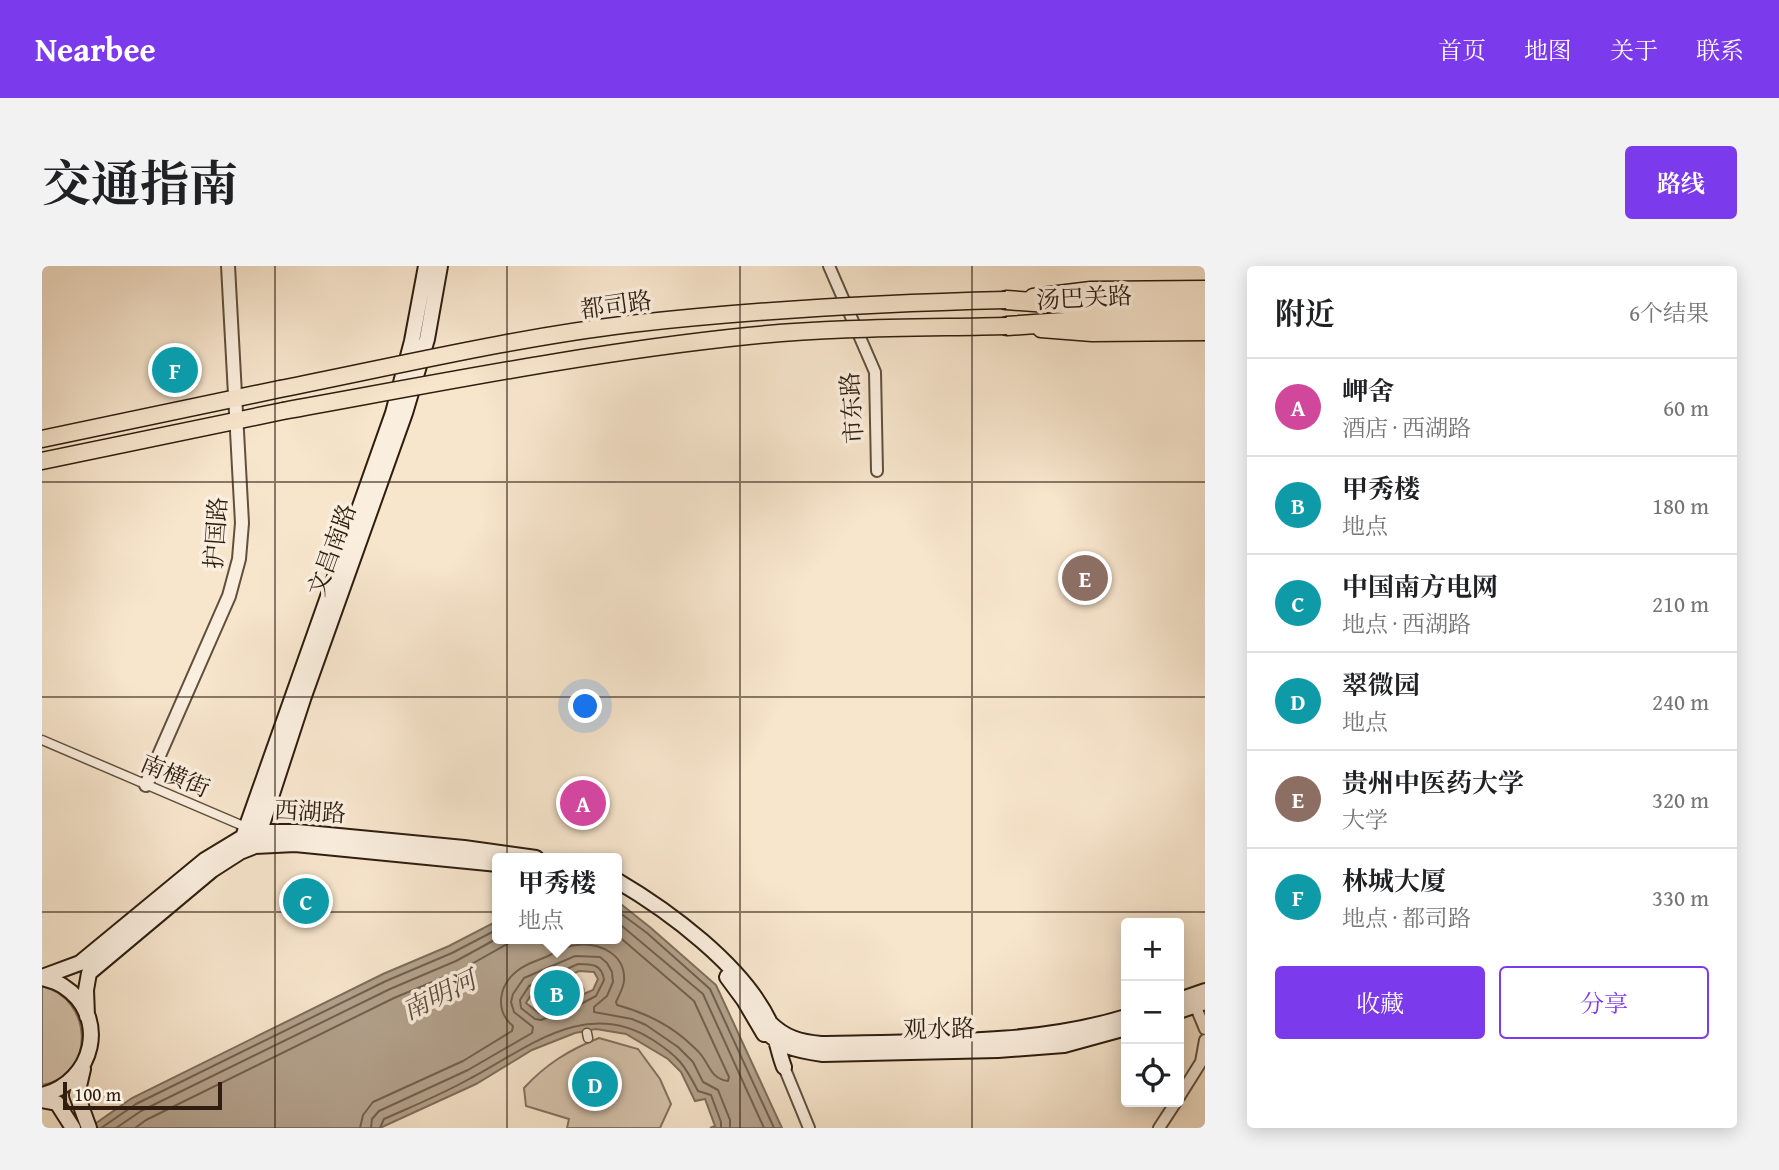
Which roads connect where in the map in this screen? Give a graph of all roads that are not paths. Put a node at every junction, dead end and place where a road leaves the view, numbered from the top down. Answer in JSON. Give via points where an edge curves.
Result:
{"nodes":[{"id":1,"x":228,"y":266,"type":"edge"},
{"id":2,"x":426,"y":266,"type":"edge"},
{"id":3,"x":440,"y":266,"type":"edge"},
{"id":4,"x":829,"y":266,"type":"edge"},
{"id":5,"x":1205,"y":289,"type":"edge"},
{"id":6,"x":1006,"y":300,"type":"junction"},
{"id":7,"x":1205,"y":304,"type":"edge"},
{"id":8,"x":1205,"y":319,"type":"edge"},
{"id":9,"x":1007,"y":326,"type":"junction"},
{"id":10,"x":1205,"y":332,"type":"edge"},
{"id":11,"x":235,"y":398,"type":"junction"},
{"id":12,"x":237,"y":421,"type":"junction"},
{"id":13,"x":46,"y":438,"type":"edge"},
{"id":14,"x":48,"y":460,"type":"edge"},
{"id":15,"x":877,"y":471,"type":"dead end"},
{"id":16,"x":42,"y":740,"type":"edge"},
{"id":17,"x":146,"y":785,"type":"junction"},
{"id":18,"x":251,"y":836,"type":"junction"},
{"id":19,"x":500,"y":853,"type":"edge"},
{"id":20,"x":492,"y":863,"type":"edge"},
{"id":21,"x":622,"y":884,"type":"edge"},
{"id":22,"x":622,"y":894,"type":"edge"},
{"id":23,"x":569,"y":976,"type":"dead end"},
{"id":24,"x":42,"y":978,"type":"edge"},
{"id":25,"x":579,"y":990,"type":"dead end"},
{"id":26,"x":1205,"y":991,"type":"edge"},
{"id":27,"x":1184,"y":998,"type":"edge"},
{"id":28,"x":1200,"y":1004,"type":"edge"},
{"id":29,"x":88,"y":1016,"type":"junction"},
{"id":30,"x":1121,"y":1018,"type":"edge"},
{"id":31,"x":765,"y":1024,"type":"junction"},
{"id":32,"x":1121,"y":1029,"type":"edge"},
{"id":33,"x":1205,"y":1029,"type":"edge"},
{"id":34,"x":1205,"y":1040,"type":"edge"},
{"id":35,"x":775,"y":1042,"type":"junction"},
{"id":36,"x":84,"y":1066,"type":"junction"},
{"id":37,"x":783,"y":1067,"type":"junction"},
{"id":38,"x":1184,"y":1089,"type":"edge"},
{"id":39,"x":42,"y":1098,"type":"edge"},
{"id":40,"x":1173,"y":1107,"type":"edge"},
{"id":41,"x":83,"y":1127,"type":"edge"},
{"id":42,"x":809,"y":1128,"type":"edge"},
{"id":43,"x":1159,"y":1128,"type":"edge"}],
"edges":[{"from":1,"to":11,"type":"street","name":"护国路"},
{"from":2,"to":18,"type":"main road","name":"文昌南路","via":[[393,413]]},
{"from":3,"to":18,"type":"main road","name":"文昌南路","via":[[427,339],[405,413]]},
{"from":4,"to":15,"type":"street","name":"市东路","via":[[875,372]]},
{"from":5,"to":6,"type":"main road","name":"都司路","via":[[1091,290]]},
{"from":6,"to":7,"type":"highway","name":"汤巴关路","via":[[1090,306]]},
{"from":6,"to":11,"type":"main road","name":"都司路","bridge":true,"via":[[870,303],[628,325]]},
{"from":8,"to":9,"type":"highway","name":"汤巴关路"},
{"from":9,"to":10,"type":"main road","name":"都司路","via":[[1092,333]]},
{"from":9,"to":12,"type":"main road","name":"都司路","bridge":true,"via":[[751,336],[625,351]]},
{"from":11,"to":12,"type":"street","name":"护国路"},
{"from":11,"to":13,"type":"main road","name":"都司路"},
{"from":12,"to":14,"type":"main road","name":"都司路"},
{"from":12,"to":17,"type":"street","name":"护国路","via":[[242,523],[239,559],[229,596]]},
{"from":16,"to":17,"type":"street","name":"南横街"},
{"from":17,"to":18,"type":"street","name":"南横街"},
{"from":18,"to":19,"type":"main road","name":"西湖路","via":[[297,832]]},
{"from":18,"to":20,"type":"main road","name":"西湖路"},
{"from":18,"to":24,"type":"main road","name":"西湖路","via":[[205,860],[80,963]]},
{"from":18,"to":29,"type":"main road","name":"西湖路","via":[[240,852],[89,973]]},
{"from":21,"to":31,"type":"main road","via":[[722,958],[753,994]]},
{"from":22,"to":31,"type":"main road","via":[[716,965]]},
{"from":23,"to":25,"type":"street"},
{"from":24,"to":29,"type":"main road","via":[[62,985]]},
{"from":26,"to":27,"type":"main road"},
{"from":28,"to":33,"type":"street"},
{"from":29,"to":36,"type":"main road","name":"西湖路","via":[[90,1050]]},
{"from":30,"to":31,"type":"main road","name":"观水路","via":[[1061,1033],[998,1039],[821,1044],[801,1042]]},
{"from":31,"to":35,"type":"main road","name":"观水路"},
{"from":31,"to":37,"type":"main road"},
{"from":32,"to":35,"type":"main road","name":"观水路","via":[[1063,1045],[998,1050],[823,1054]]},
{"from":34,"to":38,"type":"street","via":[[1201,1062]]},
{"from":35,"to":37,"type":"main road"},
{"from":36,"to":39,"type":"main road","via":[[74,1079]]},
{"from":36,"to":41,"type":"main road","name":"西湖路","via":[[77,1095]]},
{"from":37,"to":42,"type":"street"},
{"from":39,"to":41,"type":"main road","via":[[57,1104]]},
{"from":40,"to":43,"type":"street"}]}
